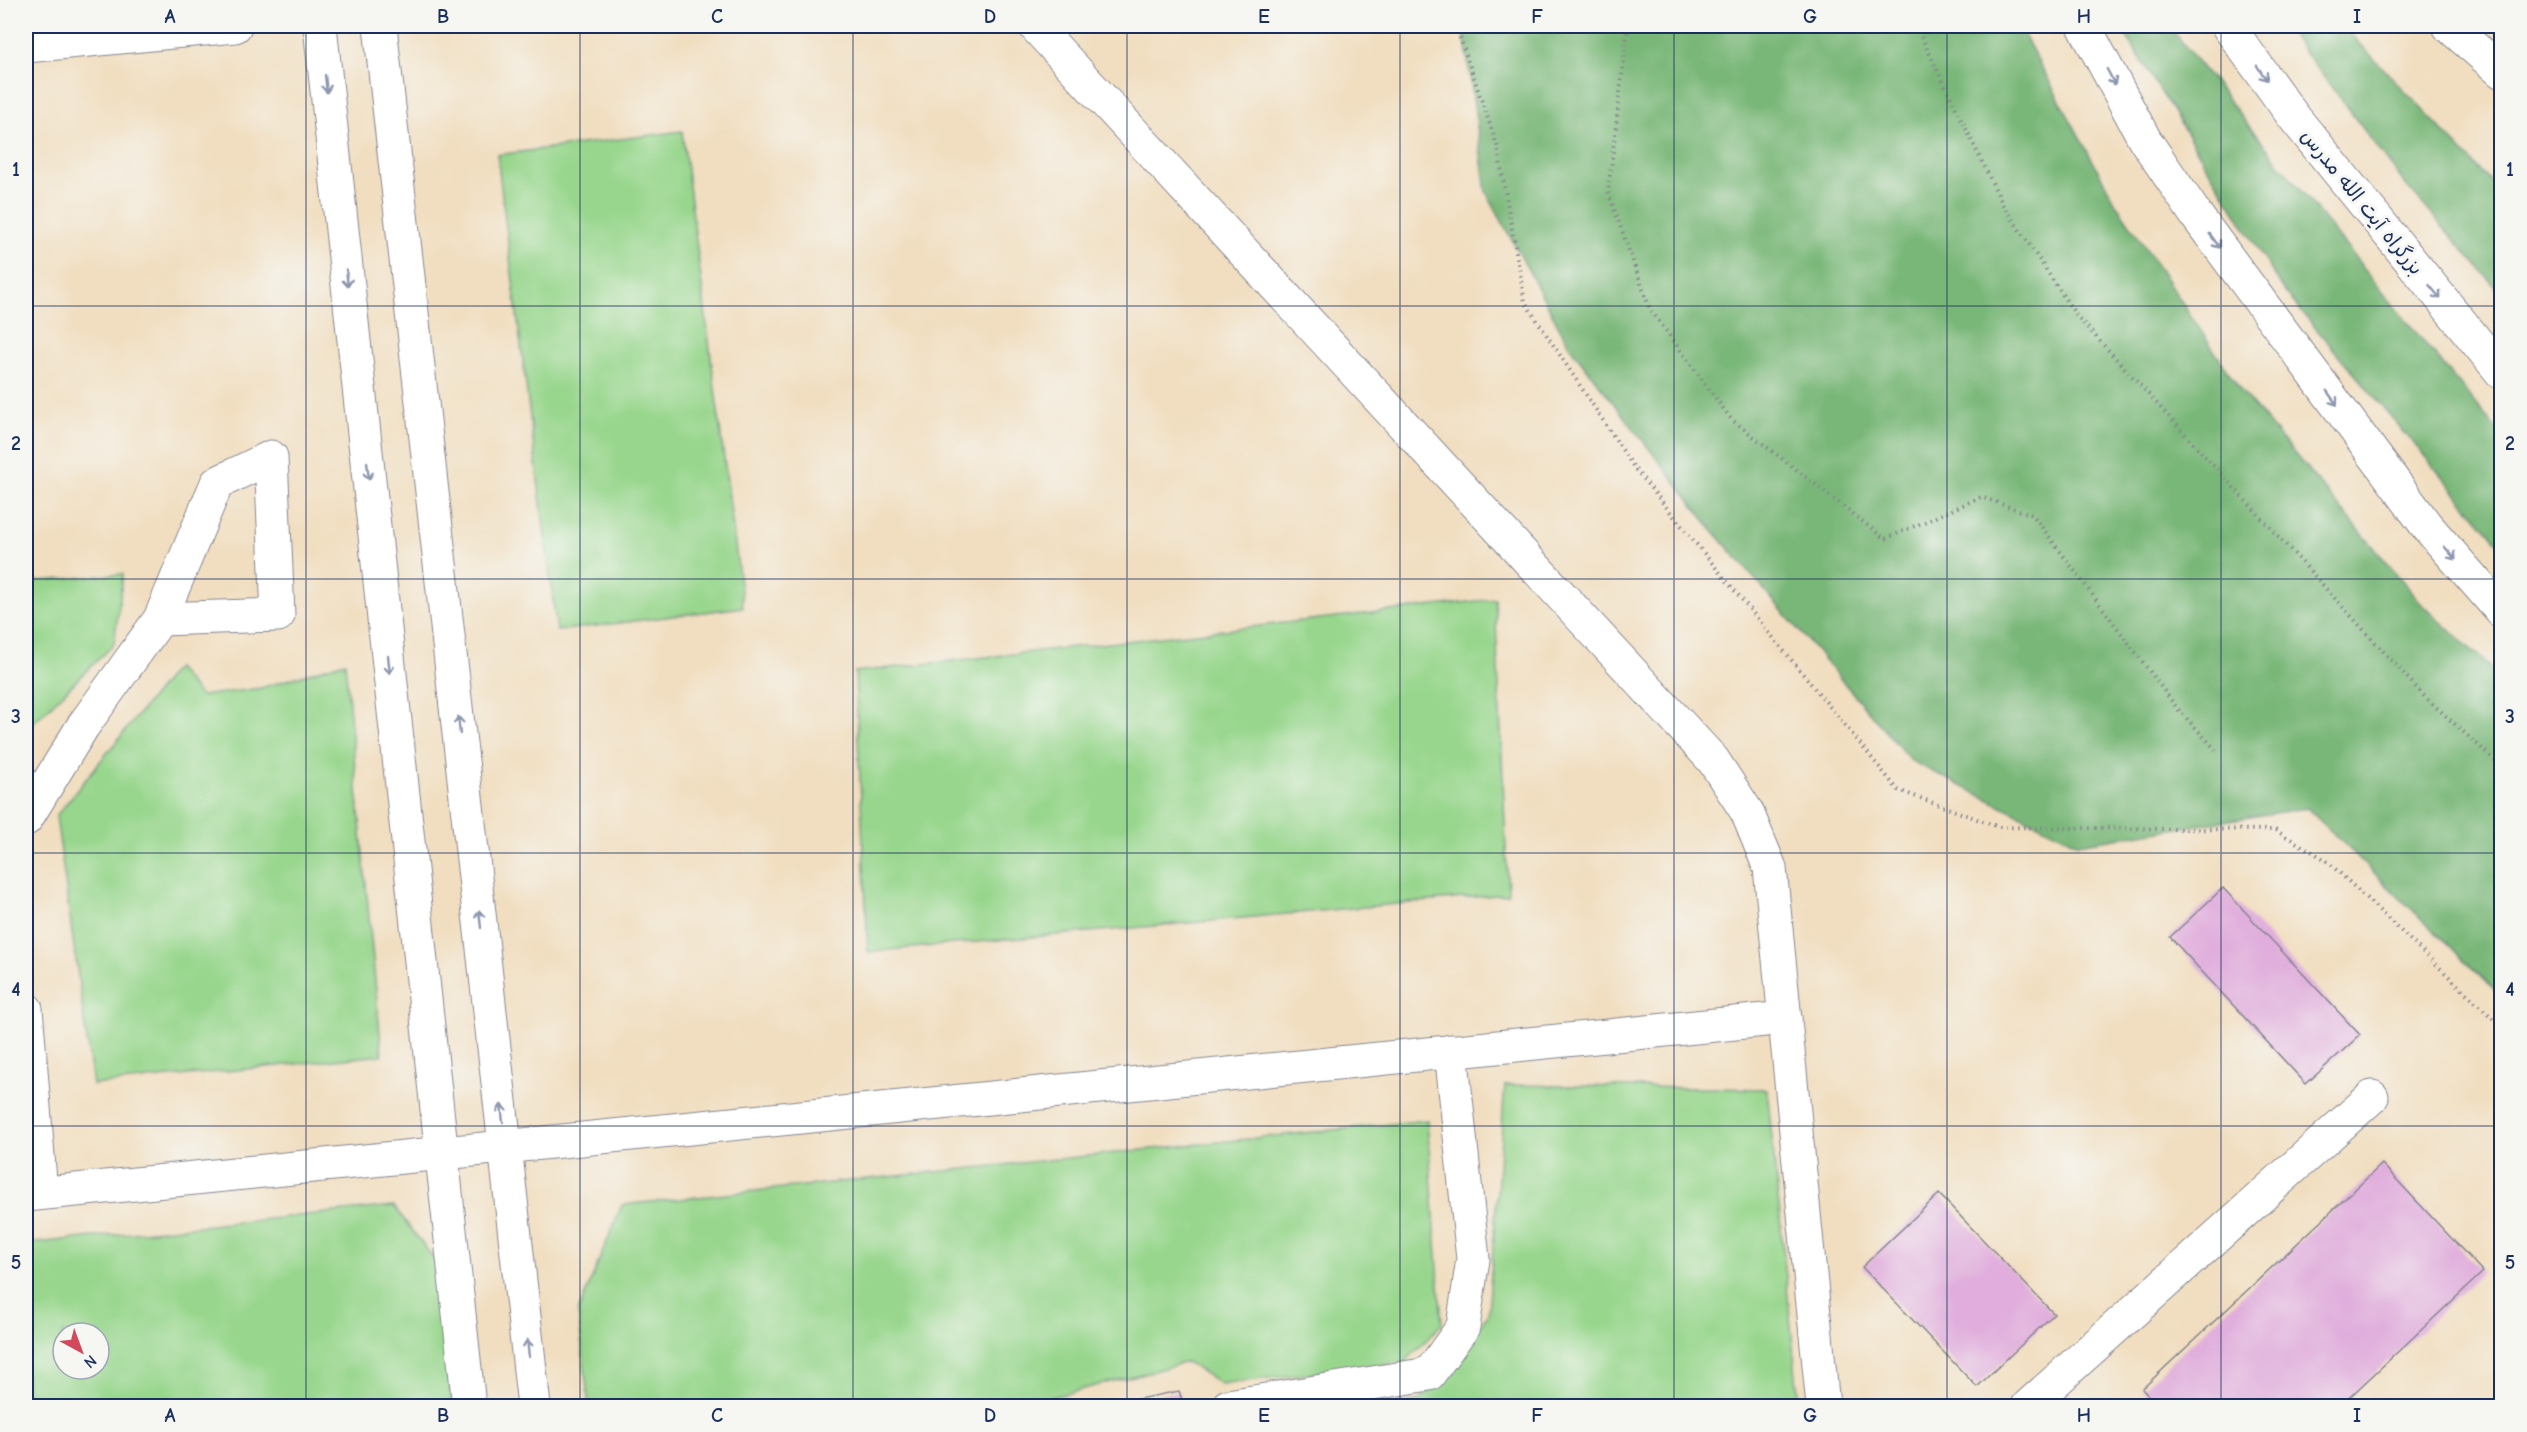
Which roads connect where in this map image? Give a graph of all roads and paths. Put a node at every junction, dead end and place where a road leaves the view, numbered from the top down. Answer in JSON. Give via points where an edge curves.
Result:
{"nodes":[{"id":1,"x":235,"y":26,"type":"edge"},
{"id":2,"x":320,"y":26,"type":"edge"},
{"id":3,"x":380,"y":26,"type":"edge"},
{"id":4,"x":1035,"y":26,"type":"edge"},
{"id":5,"x":1456,"y":26,"type":"edge"},
{"id":6,"x":1628,"y":26,"type":"edge"},
{"id":7,"x":1916,"y":26,"type":"edge"},
{"id":8,"x":2084,"y":26,"type":"edge"},
{"id":9,"x":2228,"y":26,"type":"edge"},
{"id":10,"x":2449,"y":26,"type":"edge"},
{"id":11,"x":26,"y":46,"type":"edge"},
{"id":12,"x":2502,"y":72,"type":"edge"},
{"id":13,"x":2502,"y":373,"type":"edge"},
{"id":14,"x":2502,"y":612,"type":"edge"},
{"id":15,"x":160,"y":619,"type":"junction"},
{"id":16,"x":2216,"y":750,"type":"dead end"},
{"id":17,"x":2502,"y":767,"type":"edge"},
{"id":18,"x":26,"y":819,"type":"edge"},
{"id":19,"x":26,"y":1009,"type":"edge"},
{"id":20,"x":1785,"y":1018,"type":"junction"},
{"id":21,"x":2502,"y":1027,"type":"edge"},
{"id":22,"x":1451,"y":1051,"type":"junction"},
{"id":23,"x":2372,"y":1097,"type":"dead end"},
{"id":24,"x":506,"y":1146,"type":"junction"},
{"id":25,"x":441,"y":1153,"type":"junction"},
{"id":26,"x":33,"y":1194,"type":"edge"},
{"id":27,"x":2045,"y":1401,"type":"edge"},
{"id":28,"x":1228,"y":1406,"type":"edge"},
{"id":29,"x":469,"y":1407,"type":"edge"},
{"id":30,"x":534,"y":1407,"type":"edge"},
{"id":31,"x":1823,"y":1407,"type":"edge"}],
"edges":[{"from":1,"to":11,"type":"main road"},
{"from":2,"to":25,"type":"main road","one_way":true},
{"from":24,"to":3,"type":"main road","one_way":true},
{"from":4,"to":20,"type":"main road","via":[[1713,760],[1747,812],[1770,868]]},
{"from":5,"to":21,"type":"path","via":[[1497,145],[1525,302],[1635,469],[1898,790],[1999,827],[2275,830],[2326,860]]},
{"from":6,"to":16,"type":"path","via":[[1608,192],[1650,309],[1731,419],[1885,539],[1981,497],[2033,515],[2177,708]]},
{"from":7,"to":17,"type":"path","via":[[2004,205],[2076,315],[2425,697]]},
{"from":8,"to":14,"type":"main road","one_way":true,"via":[[2145,140],[2196,215],[2426,525]]},
{"from":9,"to":13,"type":"main road","name":"بزرگراه آیت الله مدرس","one_way":true,"via":[[2293,116]]},
{"from":10,"to":12,"type":"main road"},
{"from":15,"to":15,"type":"main road","via":[[279,615],[271,457],[217,483]]},
{"from":15,"to":18,"type":"main road","via":[[83,726]]},
{"from":19,"to":26,"type":"main road"},
{"from":20,"to":22,"type":"main road"},
{"from":20,"to":31,"type":"main road"},
{"from":22,"to":24,"type":"main road"},
{"from":22,"to":28,"type":"main road","via":[[1473,1259],[1463,1328],[1429,1374]]},
{"from":23,"to":27,"type":"main road"},
{"from":24,"to":25,"type":"main road"},
{"from":30,"to":24,"type":"main road","one_way":true},
{"from":25,"to":26,"type":"main road"},
{"from":25,"to":29,"type":"main road"}]}
